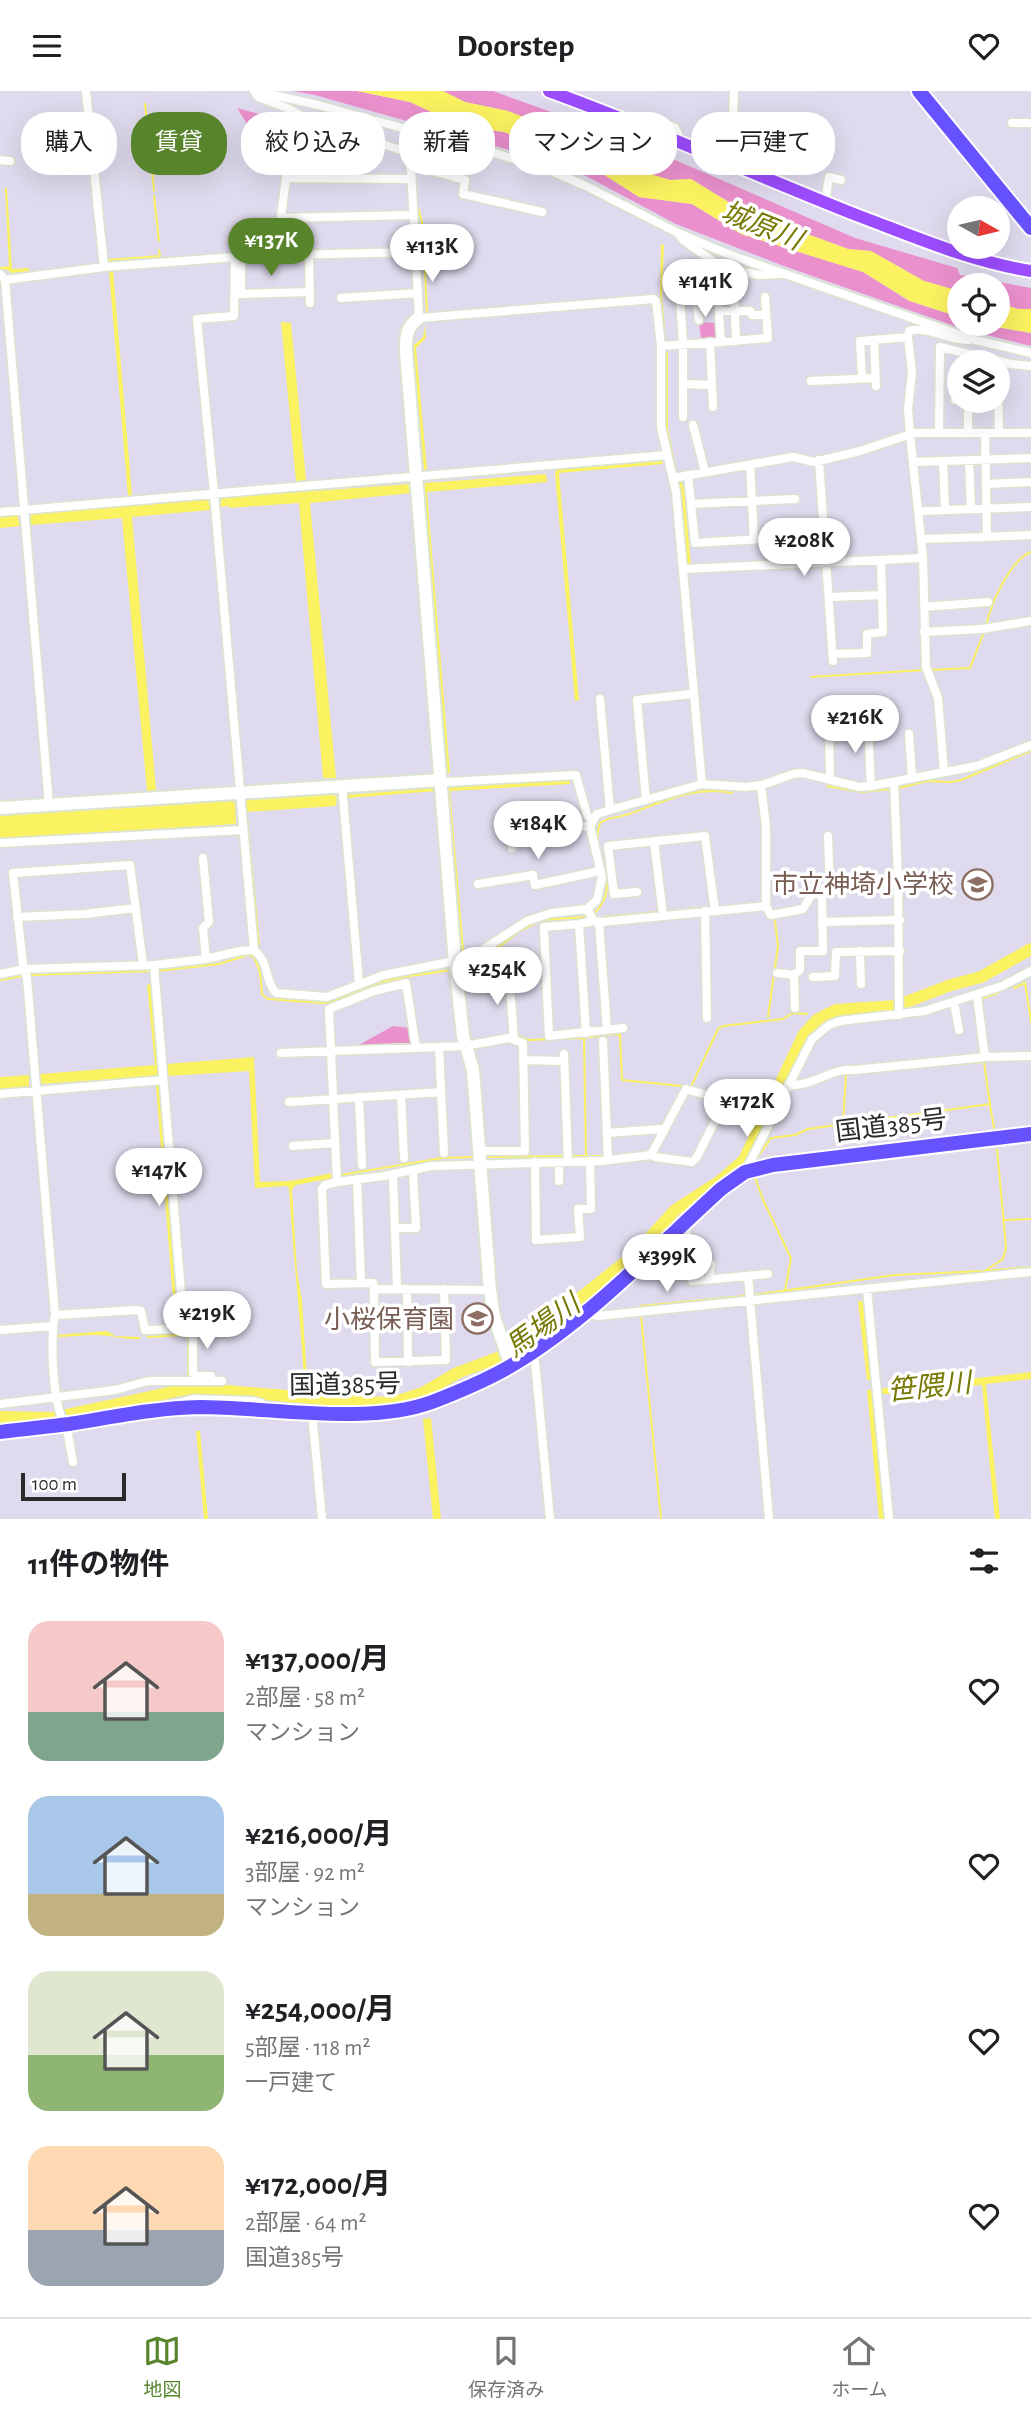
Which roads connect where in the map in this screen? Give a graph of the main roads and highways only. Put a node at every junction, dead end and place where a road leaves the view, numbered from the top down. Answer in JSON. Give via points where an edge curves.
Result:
{"nodes":[{"id":1,"x":549,"y":91,"type":"edge"},
{"id":2,"x":919,"y":91,"type":"edge"},
{"id":3,"x":1031,"y":228,"type":"edge"},
{"id":4,"x":1031,"y":271,"type":"edge"},
{"id":5,"x":1031,"y":1133,"type":"edge"},
{"id":6,"x":0,"y":1432,"type":"edge"}],
"edges":[{"from":1,"to":4,"type":"main road","via":[[825,202],[1011,268]]},
{"from":2,"to":3,"type":"highway"},
{"from":5,"to":6,"type":"highway","name":"国道385号","via":[[792,1162],[745,1172],[534,1351],[432,1402],[397,1412],[366,1413],[179,1408],[63,1419]]}]}
